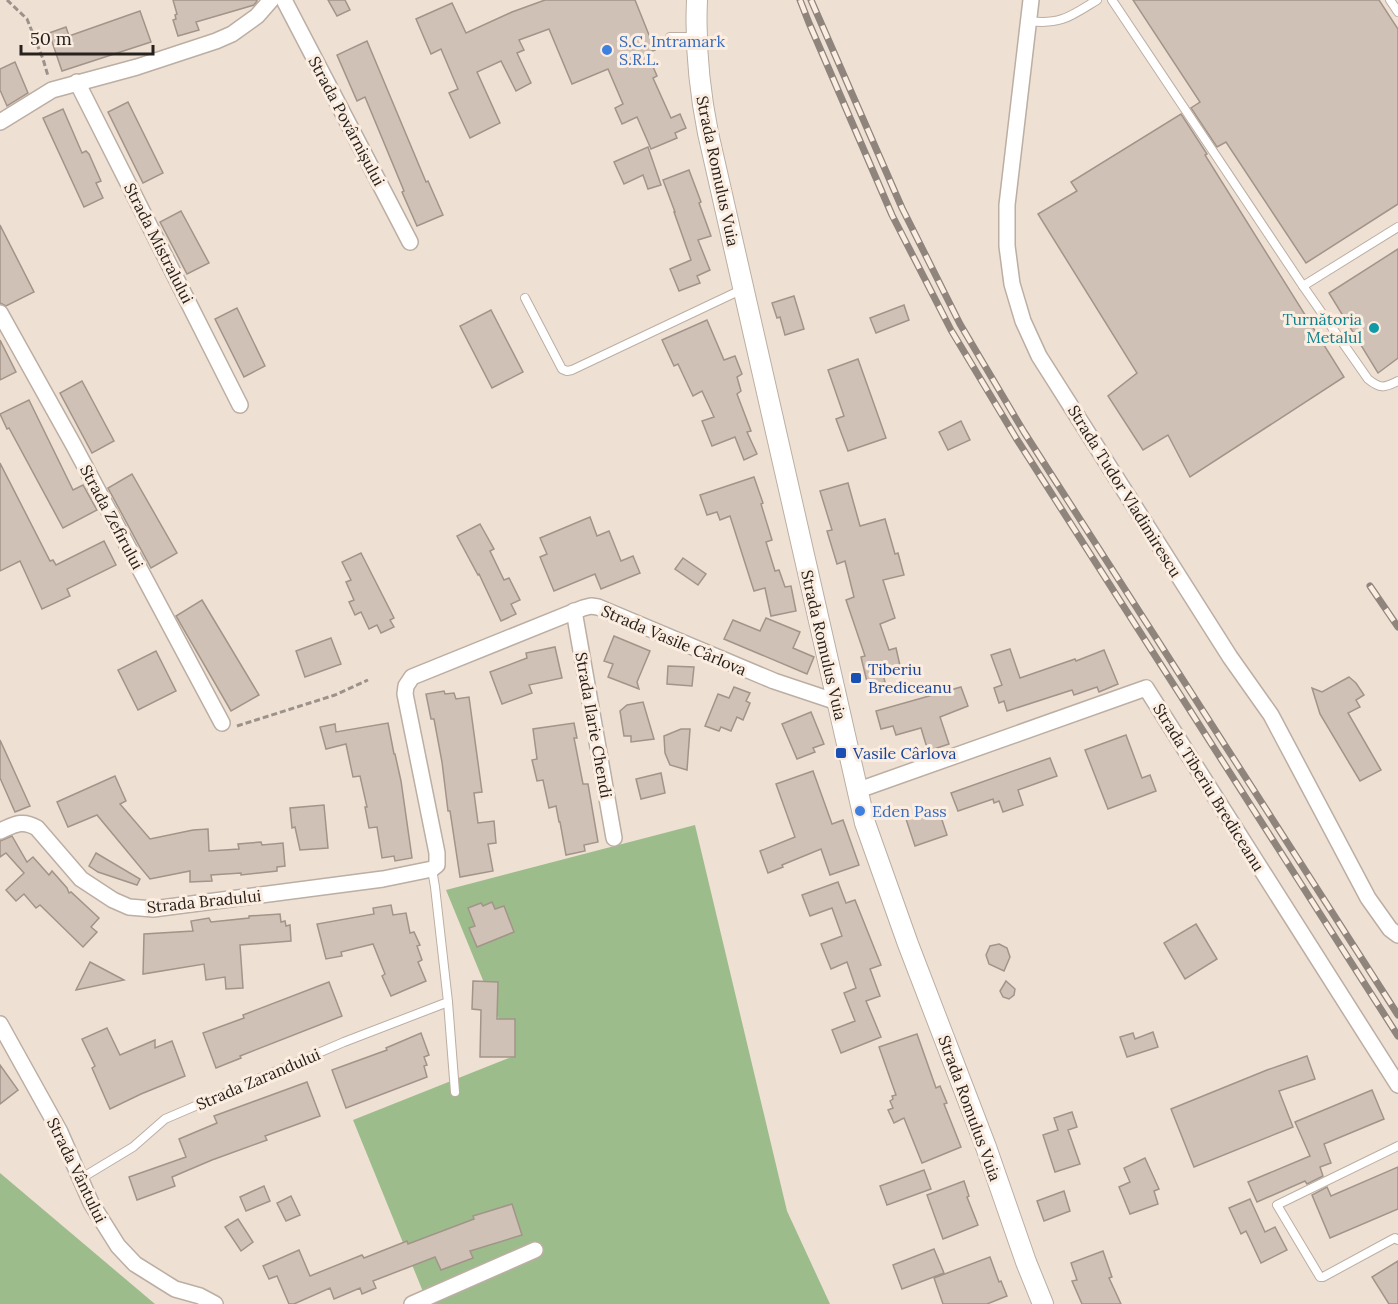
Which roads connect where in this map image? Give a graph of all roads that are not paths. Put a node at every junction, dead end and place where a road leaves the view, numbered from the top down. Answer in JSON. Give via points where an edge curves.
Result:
{"nodes":[{"id":1,"x":271,"y":0,"type":"edge"},
{"id":2,"x":284,"y":0,"type":"edge"},
{"id":3,"x":697,"y":0,"type":"edge"},
{"id":4,"x":1031,"y":0,"type":"edge"},
{"id":5,"x":1097,"y":0,"type":"edge"},
{"id":6,"x":1112,"y":0,"type":"edge"},
{"id":7,"x":1390,"y":0,"type":"edge"},
{"id":8,"x":1398,"y":12,"type":"edge"},
{"id":9,"x":1029,"y":21,"type":"junction"},
{"id":10,"x":670,"y":37,"type":"dead end"},
{"id":11,"x":696,"y":37,"type":"junction"},
{"id":12,"x":77,"y":82,"type":"junction"},
{"id":13,"x":0,"y":122,"type":"edge"},
{"id":14,"x":1398,"y":227,"type":"edge"},
{"id":15,"x":410,"y":242,"type":"dead end"},
{"id":16,"x":1303,"y":286,"type":"junction"},
{"id":17,"x":744,"y":288,"type":"junction"},
{"id":18,"x":525,"y":298,"type":"dead end"},
{"id":19,"x":0,"y":313,"type":"edge"},
{"id":20,"x":1398,"y":381,"type":"edge"},
{"id":21,"x":240,"y":405,"type":"dead end"},
{"id":22,"x":574,"y":611,"type":"junction"},
{"id":23,"x":837,"y":702,"type":"junction"},
{"id":24,"x":222,"y":723,"type":"road end"},
{"id":25,"x":856,"y":791,"type":"junction"},
{"id":26,"x":0,"y":831,"type":"edge"},
{"id":27,"x":614,"y":838,"type":"dead end"},
{"id":28,"x":434,"y":867,"type":"junction"},
{"id":29,"x":1398,"y":935,"type":"edge"},
{"id":30,"x":448,"y":1002,"type":"junction"},
{"id":31,"x":0,"y":1024,"type":"edge"},
{"id":32,"x":1398,"y":1085,"type":"edge"},
{"id":33,"x":454,"y":1092,"type":"dead end"},
{"id":34,"x":1398,"y":1146,"type":"edge"},
{"id":35,"x":80,"y":1179,"type":"junction"},
{"id":36,"x":1398,"y":1240,"type":"edge"},
{"id":37,"x":535,"y":1250,"type":"dead end"},
{"id":38,"x":215,"y":1304,"type":"edge"},
{"id":39,"x":412,"y":1304,"type":"edge"},
{"id":40,"x":1042,"y":1304,"type":"edge"}],
"edges":[{"from":1,"to":12,"type":"street","via":[[257,16],[216,41]]},
{"from":2,"to":15,"type":"street","name":"Strada Povârnișului"},
{"from":3,"to":11,"type":"street","name":"Strada Romulus Vuia"},
{"from":4,"to":9,"type":"street","name":"Strada Tudor Vladimirescu"},
{"from":5,"to":9,"type":"lane","via":[[1066,19]]},
{"from":6,"to":16,"type":"lane"},
{"from":7,"to":8,"type":"lane"},
{"from":9,"to":29,"type":"street","name":"Strada Tudor Vladimirescu","via":[[1007,205],[1012,284],[1023,321],[1045,366],[1271,715],[1368,898]]},
{"from":10,"to":11,"type":"lane"},
{"from":11,"to":17,"type":"street","name":"Strada Romulus Vuia","via":[[704,112]]},
{"from":12,"to":13,"type":"street","via":[[52,90]]},
{"from":12,"to":21,"type":"street","name":"Strada Mistralului"},
{"from":14,"to":16,"type":"lane"},
{"from":16,"to":20,"type":"lane","via":[[1368,380],[1377,387]]},
{"from":17,"to":18,"type":"lane","via":[[567,371],[562,369]]},
{"from":17,"to":23,"type":"street","name":"Strada Romulus Vuia"},
{"from":19,"to":24,"type":"street","name":"Strada Zefirului"},
{"from":22,"to":23,"type":"street","name":"Strada Vasile Cârlova","via":[[598,607],[774,681]]},
{"from":22,"to":27,"type":"street","name":"Strada Ilarie Chendi"},
{"from":22,"to":28,"type":"street","name":"Strada Vasile Cârlova","via":[[412,677],[406,686],[437,853]]},
{"from":23,"to":25,"type":"street","name":"Strada Romulus Vuia"},
{"from":25,"to":32,"type":"street","name":"Strada Tiberiu Brediceanu","via":[[1146,688]]},
{"from":25,"to":40,"type":"street","name":"Strada Romulus Vuia"},
{"from":26,"to":28,"type":"street","name":"Strada Bradului","via":[[22,823],[37,828],[81,879],[129,907],[153,909],[382,879]]},
{"from":28,"to":30,"type":"lane"},
{"from":30,"to":33,"type":"lane"},
{"from":30,"to":35,"type":"lane","name":"Strada Zarandului","via":[[165,1119],[132,1147]]},
{"from":31,"to":35,"type":"street","name":"Strada Vântului","via":[[60,1132]]},
{"from":34,"to":36,"type":"lane","via":[[1277,1205],[1320,1277],[1395,1238]]},
{"from":35,"to":38,"type":"street","name":"Strada Vântului","via":[[105,1226],[135,1264],[176,1289]]},
{"from":37,"to":39,"type":"street"}]}
